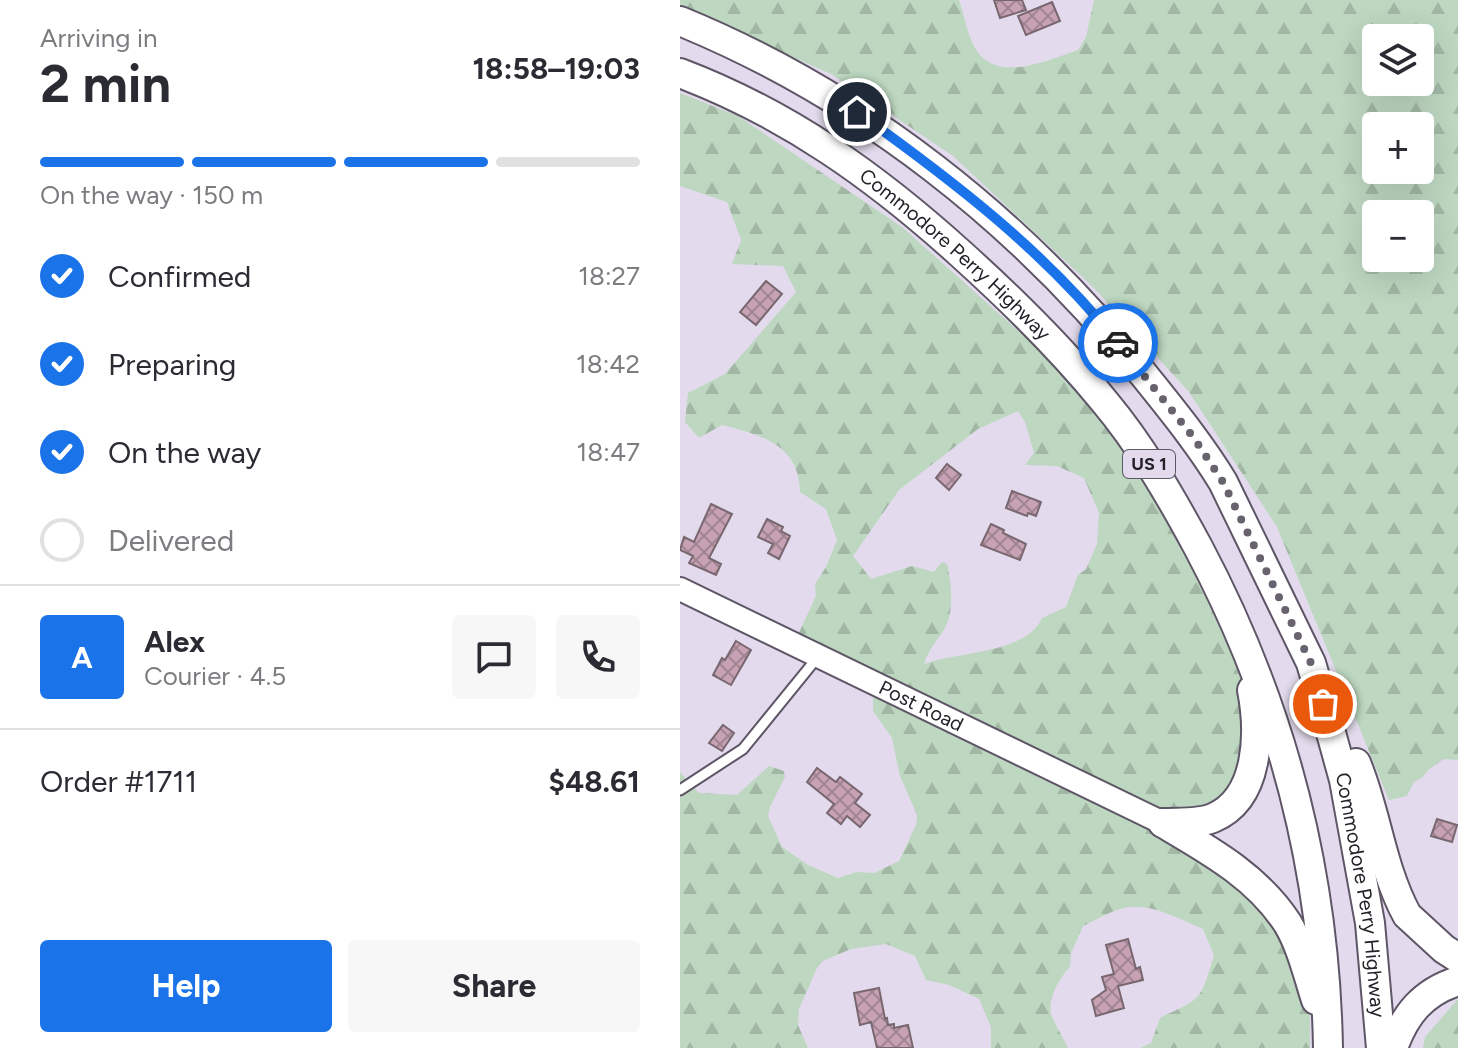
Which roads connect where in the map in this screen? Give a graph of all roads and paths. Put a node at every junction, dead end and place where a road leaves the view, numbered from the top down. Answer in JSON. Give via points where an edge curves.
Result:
{"nodes":[{"id":1,"x":680,"y":21,"type":"edge"},
{"id":2,"x":680,"y":73,"type":"edge"},
{"id":3,"x":892,"y":137,"type":"junction"},
{"id":4,"x":867,"y":175,"type":"junction"},
{"id":5,"x":952,"y":182,"type":"junction"},
{"id":6,"x":910,"y":210,"type":"junction"},
{"id":7,"x":680,"y":589,"type":"edge"},
{"id":8,"x":1228,"y":604,"type":"junction"},
{"id":9,"x":818,"y":657,"type":"junction"},
{"id":10,"x":1311,"y":663,"type":"junction"},
{"id":11,"x":680,"y":790,"type":"edge"},
{"id":12,"x":1233,"y":805,"type":"junction"},
{"id":13,"x":1163,"y":823,"type":"junction"},
{"id":14,"x":1233,"y":866,"type":"junction"},
{"id":15,"x":1458,"y":958,"type":"edge"},
{"id":16,"x":1458,"y":981,"type":"edge"},
{"id":17,"x":1328,"y":1048,"type":"edge"},
{"id":18,"x":1381,"y":1048,"type":"edge"},
{"id":19,"x":1393,"y":1048,"type":"edge"}],
"edges":[{"from":1,"to":3,"type":"highway","name":"Commodore Perry Highway","number":"US 1","via":[[802,78]]},
{"from":2,"to":4,"type":"highway","name":"Commodore Perry Highway","number":"US 1","via":[[808,135]]},
{"from":3,"to":4,"type":"highway","via":[[885,170]]},
{"from":3,"to":5,"type":"highway","name":"Commodore Perry Highway","number":"US 1"},
{"from":4,"to":6,"type":"highway","name":"Commodore Perry Highway","number":"US 1"},
{"from":5,"to":6,"type":"highway","via":[[908,169],[901,187]]},
{"from":5,"to":10,"type":"highway","name":"Commodore Perry Highway","number":"US 1","via":[[1075,293],[1194,438],[1223,482]]},
{"from":6,"to":8,"type":"highway","name":"Commodore Perry Highway","number":"US 1","via":[[1030,317],[1105,402],[1180,515]]},
{"from":7,"to":9,"type":"street","name":"Post Road"},
{"from":8,"to":12,"type":"highway","via":[[1254,704],[1254,760]]},
{"from":8,"to":17,"type":"highway","name":"Commodore Perry Highway","number":"US 1","via":[[1261,681],[1300,813],[1315,882]]},
{"from":9,"to":11,"type":"lane","via":[[743,749]]},
{"from":9,"to":13,"type":"street","name":"Post Road"},
{"from":10,"to":15,"type":"highway","via":[[1359,770],[1403,907]]},
{"from":10,"to":18,"type":"highway","name":"Commodore Perry Highway","number":"US 1","via":[[1358,852]]},
{"from":12,"to":13,"type":"highway","via":[[1211,819]]},
{"from":12,"to":14,"type":"highway","via":[[1221,822],[1219,837]]},
{"from":13,"to":14,"type":"highway"},
{"from":14,"to":17,"type":"highway","via":[[1289,926]]},
{"from":16,"to":19,"type":"highway","via":[[1418,1002]]}]}
